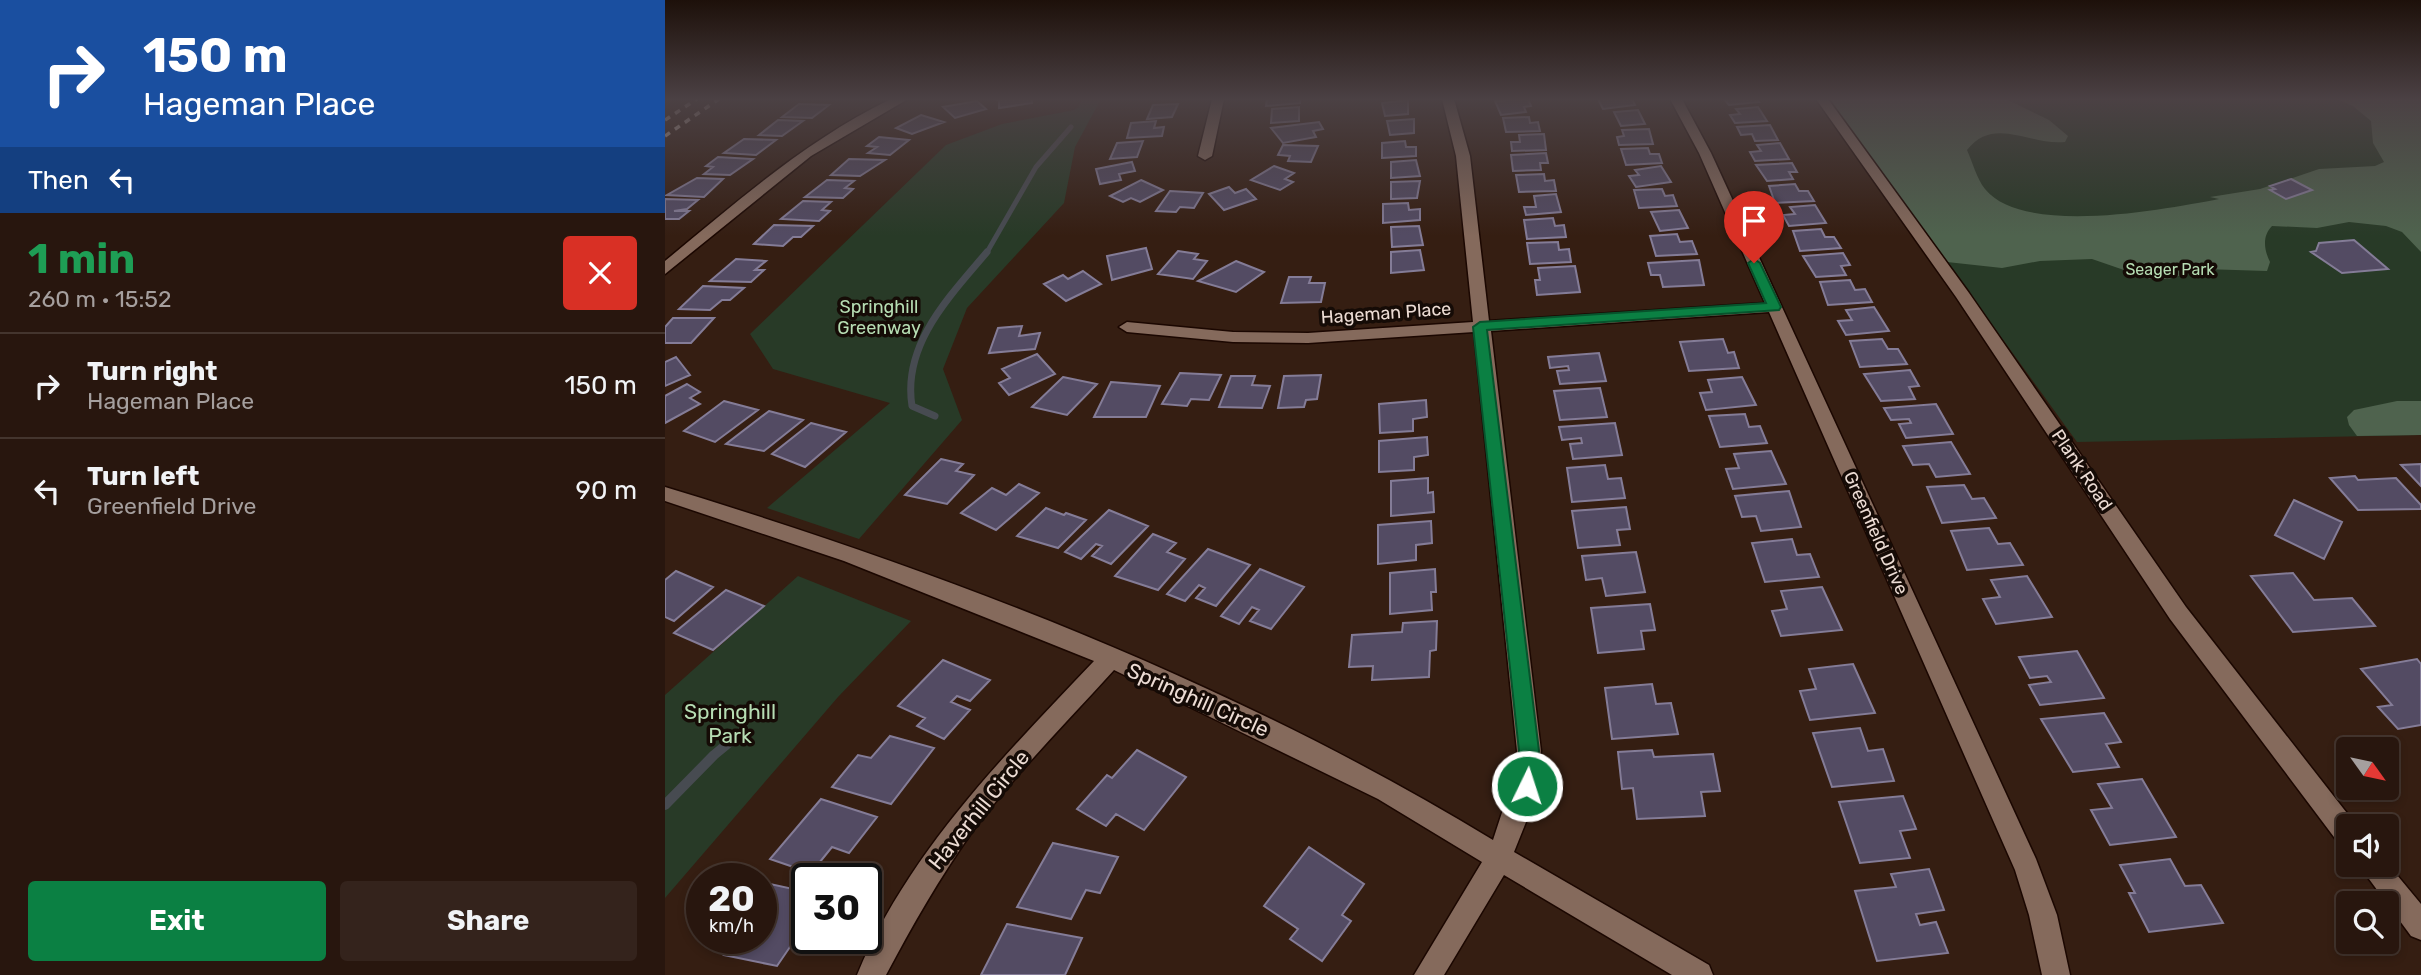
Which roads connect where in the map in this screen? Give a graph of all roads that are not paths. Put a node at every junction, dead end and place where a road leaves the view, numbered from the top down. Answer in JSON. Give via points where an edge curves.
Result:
{"nodes":[{"id":1,"x":818,"y":144,"type":"edge"},
{"id":2,"x":1208,"y":144,"type":"edge"},
{"id":3,"x":1460,"y":144,"type":"edge"},
{"id":4,"x":1700,"y":144,"type":"edge"},
{"id":5,"x":1855,"y":144,"type":"edge"},
{"id":6,"x":1205,"y":156,"type":"dead end"},
{"id":7,"x":665,"y":269,"type":"edge"},
{"id":8,"x":1774,"y":307,"type":"junction"},
{"id":9,"x":1127,"y":327,"type":"dead end"},
{"id":10,"x":1480,"y":327,"type":"junction"},
{"id":11,"x":665,"y":494,"type":"edge"},
{"id":12,"x":1109,"y":660,"type":"junction"},
{"id":13,"x":2336,"y":819,"type":"edge"},
{"id":14,"x":1500,"y":858,"type":"junction"},
{"id":15,"x":2381,"y":877,"type":"edge"},
{"id":16,"x":2421,"y":926,"type":"edge"},
{"id":17,"x":871,"y":975,"type":"edge"},
{"id":18,"x":1428,"y":975,"type":"edge"},
{"id":19,"x":1699,"y":975,"type":"edge"},
{"id":20,"x":2056,"y":975,"type":"edge"}],
"edges":[{"from":1,"to":7,"type":"street"},
{"from":2,"to":6,"type":"street"},
{"from":3,"to":10,"type":"street"},
{"from":4,"to":8,"type":"street","name":"Greenfield Drive"},
{"from":5,"to":13,"type":"street","name":"Plank Road","via":[[2178,613]]},
{"from":8,"to":10,"type":"street","name":"Hageman Place"},
{"from":8,"to":20,"type":"street","name":"Greenfield Drive","via":[[2027,868]]},
{"from":9,"to":10,"type":"street","name":"Hageman Place","via":[[1200,335],[1308,338]]},
{"from":10,"to":14,"type":"street","via":[[1529,751],[1527,786]]},
{"from":11,"to":12,"type":"street","name":"Springhill Circle","via":[[883,564]]},
{"from":12,"to":14,"type":"street","name":"Springhill Circle","via":[[1303,748]]},
{"from":12,"to":17,"type":"street","name":"Haverhill Circle","via":[[964,823],[928,873]]},
{"from":14,"to":18,"type":"street"},
{"from":14,"to":19,"type":"street","name":"Springhill Circle"},
{"from":15,"to":16,"type":"street"}]}
